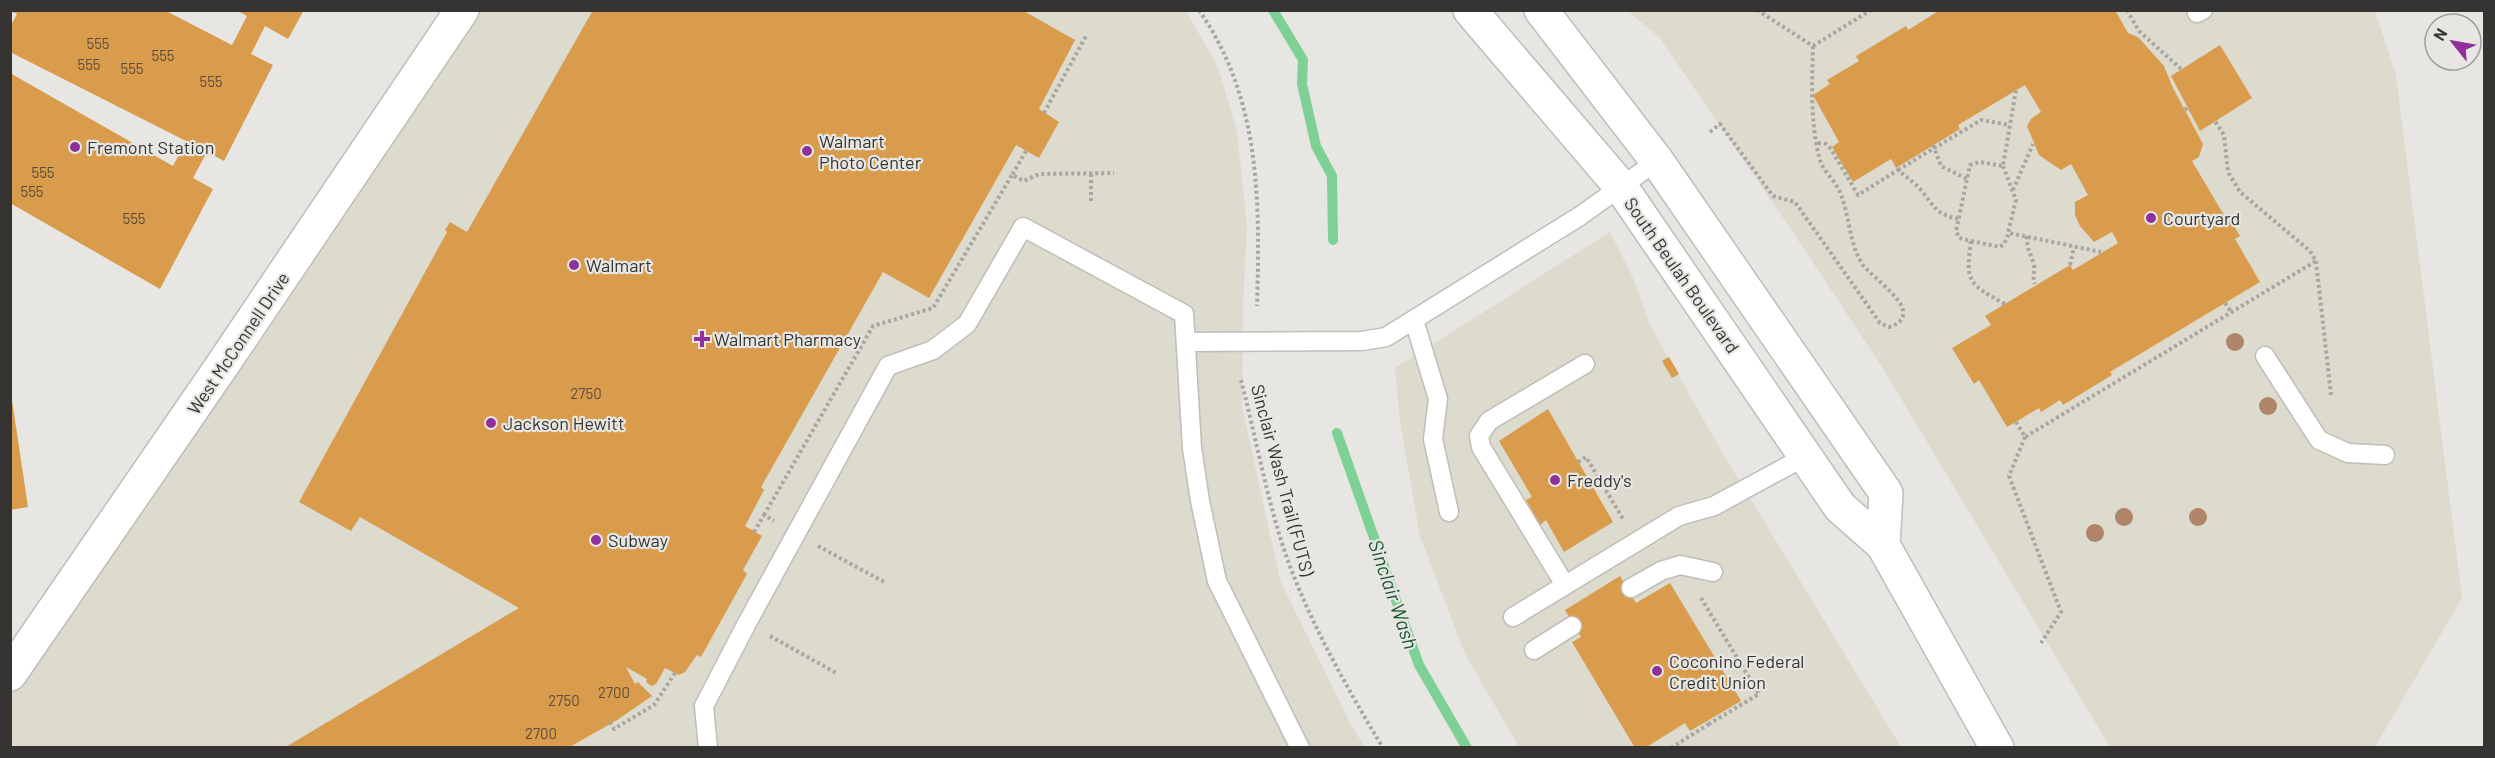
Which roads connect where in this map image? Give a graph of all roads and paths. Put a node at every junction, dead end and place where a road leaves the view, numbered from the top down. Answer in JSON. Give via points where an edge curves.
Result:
{"nodes":[{"id":1,"x":462,"y":10,"type":"edge"},
{"id":2,"x":1199,"y":10,"type":"edge"},
{"id":3,"x":1470,"y":10,"type":"edge"},
{"id":4,"x":1541,"y":10,"type":"edge"},
{"id":5,"x":1757,"y":10,"type":"edge"},
{"id":6,"x":1871,"y":10,"type":"edge"},
{"id":7,"x":2127,"y":10,"type":"edge"},
{"id":8,"x":1086,"y":36,"type":"dead end"},
{"id":9,"x":1813,"y":46,"type":"junction"},
{"id":10,"x":2181,"y":69,"type":"dead end"},
{"id":11,"x":2016,"y":90,"type":"dead end"},
{"id":12,"x":1044,"y":113,"type":"dead end"},
{"id":13,"x":2215,"y":121,"type":"dead end"},
{"id":14,"x":2010,"y":124,"type":"junction"},
{"id":15,"x":1710,"y":132,"type":"dead end"},
{"id":16,"x":1818,"y":143,"type":"junction"},
{"id":17,"x":2033,"y":144,"type":"dead end"},
{"id":18,"x":1934,"y":147,"type":"junction"},
{"id":19,"x":1026,"y":151,"type":"dead end"},
{"id":20,"x":1657,"y":161,"type":"junction"},
{"id":21,"x":2003,"y":166,"type":"junction"},
{"id":22,"x":1898,"y":170,"type":"junction"},
{"id":23,"x":1091,"y":173,"type":"junction"},
{"id":24,"x":1114,"y":173,"type":"dead end"},
{"id":25,"x":1967,"y":179,"type":"junction"},
{"id":26,"x":1621,"y":187,"type":"junction"},
{"id":27,"x":2012,"y":190,"type":"junction"},
{"id":28,"x":1091,"y":201,"type":"dead end"},
{"id":29,"x":1959,"y":219,"type":"junction"},
{"id":30,"x":2008,"y":234,"type":"junction"},
{"id":31,"x":2027,"y":236,"type":"junction"},
{"id":32,"x":1971,"y":241,"type":"junction"},
{"id":33,"x":2074,"y":247,"type":"junction"},
{"id":34,"x":2101,"y":252,"type":"dead end"},
{"id":35,"x":2316,"y":261,"type":"junction"},
{"id":36,"x":2070,"y":265,"type":"dead end"},
{"id":37,"x":2035,"y":284,"type":"dead end"},
{"id":38,"x":2225,"y":303,"type":"dead end"},
{"id":39,"x":2005,"y":304,"type":"dead end"},
{"id":40,"x":1257,"y":306,"type":"dead end"},
{"id":41,"x":2232,"y":313,"type":"junction"},
{"id":42,"x":1414,"y":320,"type":"junction"},
{"id":43,"x":1186,"y":342,"type":"junction"},
{"id":44,"x":2265,"y":356,"type":"dead end"},
{"id":45,"x":1585,"y":364,"type":"dead end"},
{"id":46,"x":1241,"y":380,"type":"dead end"},
{"id":47,"x":2331,"y":395,"type":"dead end"},
{"id":48,"x":2016,"y":422,"type":"dead end"},
{"id":49,"x":2025,"y":437,"type":"junction"},
{"id":50,"x":2385,"y":455,"type":"dead end"},
{"id":51,"x":1806,"y":456,"type":"junction"},
{"id":52,"x":1578,"y":462,"type":"dead end"},
{"id":53,"x":1449,"y":512,"type":"dead end"},
{"id":54,"x":1625,"y":522,"type":"dead end"},
{"id":55,"x":779,"y":524,"type":"dead end"},
{"id":56,"x":754,"y":532,"type":"dead end"},
{"id":57,"x":810,"y":542,"type":"dead end"},
{"id":58,"x":1883,"y":545,"type":"junction"},
{"id":59,"x":1713,"y":572,"type":"dead end"},
{"id":60,"x":886,"y":584,"type":"dead end"},
{"id":61,"x":1564,"y":585,"type":"junction"},
{"id":62,"x":1631,"y":588,"type":"dead end"},
{"id":63,"x":1698,"y":594,"type":"dead end"},
{"id":64,"x":1513,"y":617,"type":"dead end"},
{"id":65,"x":1572,"y":626,"type":"dead end"},
{"id":66,"x":769,"y":636,"type":"dead end"},
{"id":67,"x":2041,"y":643,"type":"dead end"},
{"id":68,"x":1534,"y":650,"type":"dead end"},
{"id":69,"x":675,"y":673,"type":"dead end"},
{"id":70,"x":10,"y":674,"type":"edge"},
{"id":71,"x":838,"y":674,"type":"dead end"},
{"id":72,"x":610,"y":722,"type":"dead end"},
{"id":73,"x":706,"y":747,"type":"edge"},
{"id":74,"x":1300,"y":747,"type":"edge"},
{"id":75,"x":1383,"y":747,"type":"edge"},
{"id":76,"x":1671,"y":747,"type":"edge"},
{"id":77,"x":1997,"y":747,"type":"edge"}],
"edges":[{"from":1,"to":70,"type":"main road","name":"West McConnell Drive"},
{"from":2,"to":40,"type":"path","via":[[1232,66],[1246,111],[1254,152],[1260,227]]},
{"from":3,"to":26,"type":"main road","name":"South Beulah Boulevard"},
{"from":4,"to":20,"type":"main road"},
{"from":5,"to":9,"type":"path"},
{"from":6,"to":9,"type":"path"},
{"from":7,"to":10,"type":"path","via":[[2139,31]]},
{"from":8,"to":12,"type":"path"},
{"from":9,"to":16,"type":"path","via":[[1812,98]]},
{"from":11,"to":14,"type":"path"},
{"from":13,"to":35,"type":"path","via":[[2224,135],[2228,172],[2240,192]]},
{"from":14,"to":18,"type":"path","via":[[1981,120]]},
{"from":14,"to":21,"type":"path"},
{"from":15,"to":16,"type":"path","via":[[1720,124],[1773,196],[1795,202],[1880,323],[1889,327],[1898,324],[1905,311],[1863,265],[1850,233],[1841,193],[1820,162]]},
{"from":16,"to":22,"type":"path","via":[[1831,149],[1858,195]]},
{"from":17,"to":27,"type":"path"},
{"from":18,"to":22,"type":"path"},
{"from":18,"to":25,"type":"path","via":[[1941,166]]},
{"from":19,"to":23,"type":"path","via":[[1012,176],[1024,181],[1039,174]]},
{"from":20,"to":26,"type":"lane"},
{"from":20,"to":58,"type":"main road","via":[[1886,494]]},
{"from":21,"to":25,"type":"path","via":[[1978,162],[1970,165]]},
{"from":21,"to":27,"type":"path"},
{"from":22,"to":29,"type":"path","via":[[1935,210]]},
{"from":23,"to":24,"type":"path"},
{"from":23,"to":28,"type":"path"},
{"from":25,"to":29,"type":"path"},
{"from":26,"to":42,"type":"lane"},
{"from":26,"to":51,"type":"main road","name":"South Beulah Boulevard"},
{"from":27,"to":30,"type":"path","via":[[2016,200]]},
{"from":29,"to":32,"type":"path","via":[[1959,238]]},
{"from":30,"to":31,"type":"path"},
{"from":30,"to":32,"type":"path","via":[[2000,247]]},
{"from":31,"to":33,"type":"path"},
{"from":31,"to":37,"type":"path","via":[[2026,249],[2033,262]]},
{"from":32,"to":39,"type":"path","via":[[1967,265],[1970,280]]},
{"from":33,"to":34,"type":"path"},
{"from":33,"to":36,"type":"path"},
{"from":35,"to":41,"type":"path"},
{"from":35,"to":47,"type":"path"},
{"from":38,"to":41,"type":"path"},
{"from":41,"to":49,"type":"path"},
{"from":42,"to":43,"type":"lane","via":[[1386,337],[1362,341]]},
{"from":42,"to":53,"type":"lane","via":[[1438,399],[1433,439]]},
{"from":43,"to":73,"type":"lane","via":[[1184,314],[1023,226],[967,324],[933,350],[888,366],[704,706]]},
{"from":43,"to":74,"type":"lane","via":[[1192,448],[1217,581]]},
{"from":44,"to":50,"type":"lane","via":[[2319,440],[2348,453]]},
{"from":45,"to":61,"type":"lane","via":[[1489,421],[1479,436],[1480,447]]},
{"from":46,"to":75,"type":"path","name":"Sinclair Wash Trail (FUTS)","via":[[1291,568],[1349,690]]},
{"from":48,"to":49,"type":"path"},
{"from":49,"to":67,"type":"path","via":[[2009,476],[2061,612]]},
{"from":51,"to":58,"type":"main road","name":"South Beulah Boulevard","via":[[1840,507]]},
{"from":51,"to":61,"type":"lane","via":[[1714,506],[1679,516]]},
{"from":52,"to":54,"type":"path","via":[[1586,457]]},
{"from":55,"to":56,"type":"path","via":[[764,515]]},
{"from":57,"to":60,"type":"path"},
{"from":58,"to":77,"type":"main road","name":"South Beulah Boulevard"},
{"from":59,"to":62,"type":"lane","via":[[1680,565],[1660,571]]},
{"from":61,"to":64,"type":"lane"},
{"from":63,"to":76,"type":"path","via":[[1759,694]]},
{"from":65,"to":68,"type":"lane"},
{"from":66,"to":71,"type":"path"},
{"from":69,"to":72,"type":"path","via":[[654,705],[614,729]]}]}
